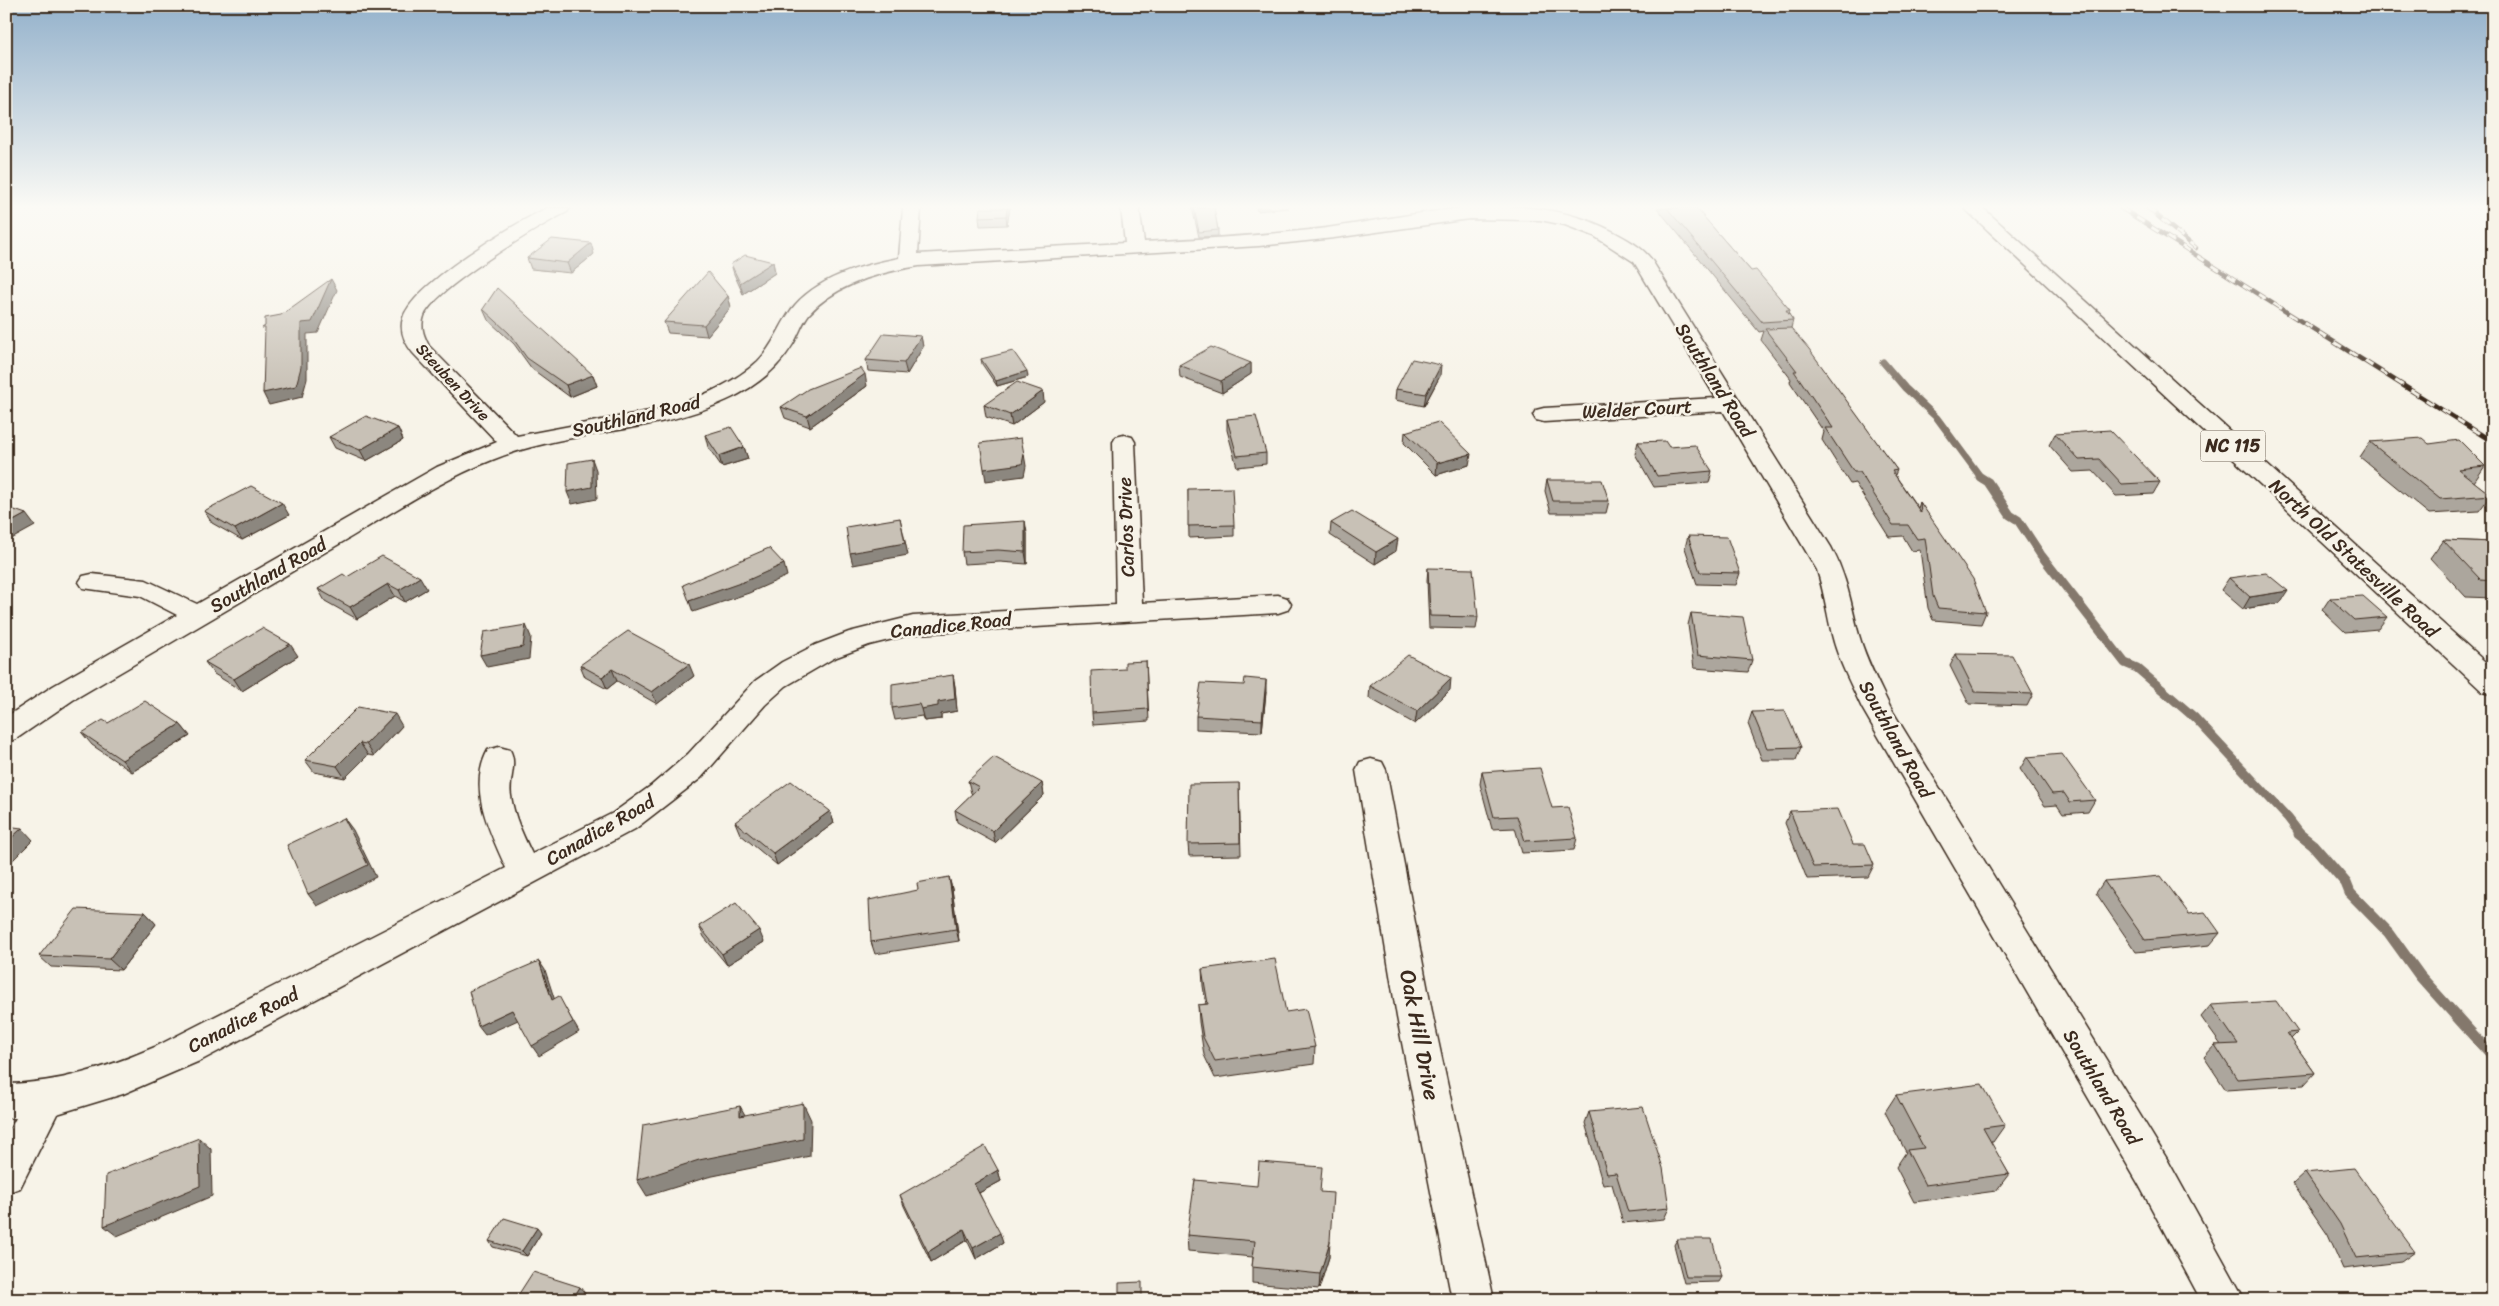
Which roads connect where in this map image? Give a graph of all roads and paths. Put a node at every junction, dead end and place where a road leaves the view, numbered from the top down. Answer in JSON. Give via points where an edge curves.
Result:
{"nodes":[{"id":1,"x":466,"y":269,"type":"edge"},
{"id":2,"x":881,"y":269,"type":"edge"},
{"id":3,"x":1647,"y":269,"type":"edge"},
{"id":4,"x":2039,"y":269,"type":"edge"},
{"id":5,"x":1730,"y":404,"type":"junction"},
{"id":6,"x":1544,"y":415,"type":"dead end"},
{"id":7,"x":1124,"y":442,"type":"dead end"},
{"id":8,"x":512,"y":444,"type":"junction"},
{"id":9,"x":92,"y":582,"type":"dead end"},
{"id":10,"x":1278,"y":604,"type":"dead end"},
{"id":11,"x":1129,"y":612,"type":"junction"},
{"id":12,"x":198,"y":615,"type":"junction"},
{"id":13,"x":2493,"y":685,"type":"edge"},
{"id":14,"x":6,"y":732,"type":"edge"},
{"id":15,"x":499,"y":758,"type":"dead end"},
{"id":16,"x":1371,"y":770,"type":"dead end"},
{"id":17,"x":524,"y":873,"type":"junction"},
{"id":18,"x":45,"y":1100,"type":"junction"},
{"id":19,"x":6,"y":1101,"type":"edge"},
{"id":20,"x":6,"y":1175,"type":"edge"},
{"id":21,"x":1473,"y":1300,"type":"edge"},
{"id":22,"x":2224,"y":1300,"type":"edge"}],
"edges":[{"from":1,"to":8,"type":"street","name":"Steuben Drive","via":[[439,289],[416,313],[412,335],[420,349]]},
{"from":2,"to":8,"type":"street","name":"Southland Road","via":[[821,294],[793,322],[775,355],[742,384],[720,396],[666,414]]},
{"from":3,"to":5,"type":"street","name":"Southland Road"},
{"from":4,"to":13,"type":"street","name":"North Old Statesville Road","number":"NC 115"},
{"from":5,"to":6,"type":"street","name":"Welder Court"},
{"from":5,"to":22,"type":"street","name":"Southland Road","via":[[1830,570],[1857,667],[1880,716],[2154,1172]]},
{"from":7,"to":11,"type":"street","name":"Carlos Drive"},
{"from":8,"to":12,"type":"street","name":"Southland Road","via":[[445,472]]},
{"from":9,"to":12,"type":"street","via":[[146,588]]},
{"from":10,"to":11,"type":"street","name":"Canadice Road"},
{"from":11,"to":17,"type":"street","name":"Canadice Road","via":[[913,625],[878,632],[831,649],[795,666],[753,698],[699,761],[666,792],[624,821]]},
{"from":12,"to":14,"type":"street","name":"Southland Road","via":[[64,693]]},
{"from":15,"to":17,"type":"street","via":[[495,794],[501,821]]},
{"from":16,"to":21,"type":"street","name":"Oak Hill Drive","via":[[1415,1017]]},
{"from":17,"to":18,"type":"street","name":"Canadice Road","via":[[189,1049],[93,1088]]},
{"from":18,"to":19,"type":"street","name":"Canadice Road"},
{"from":18,"to":20,"type":"street"}]}
